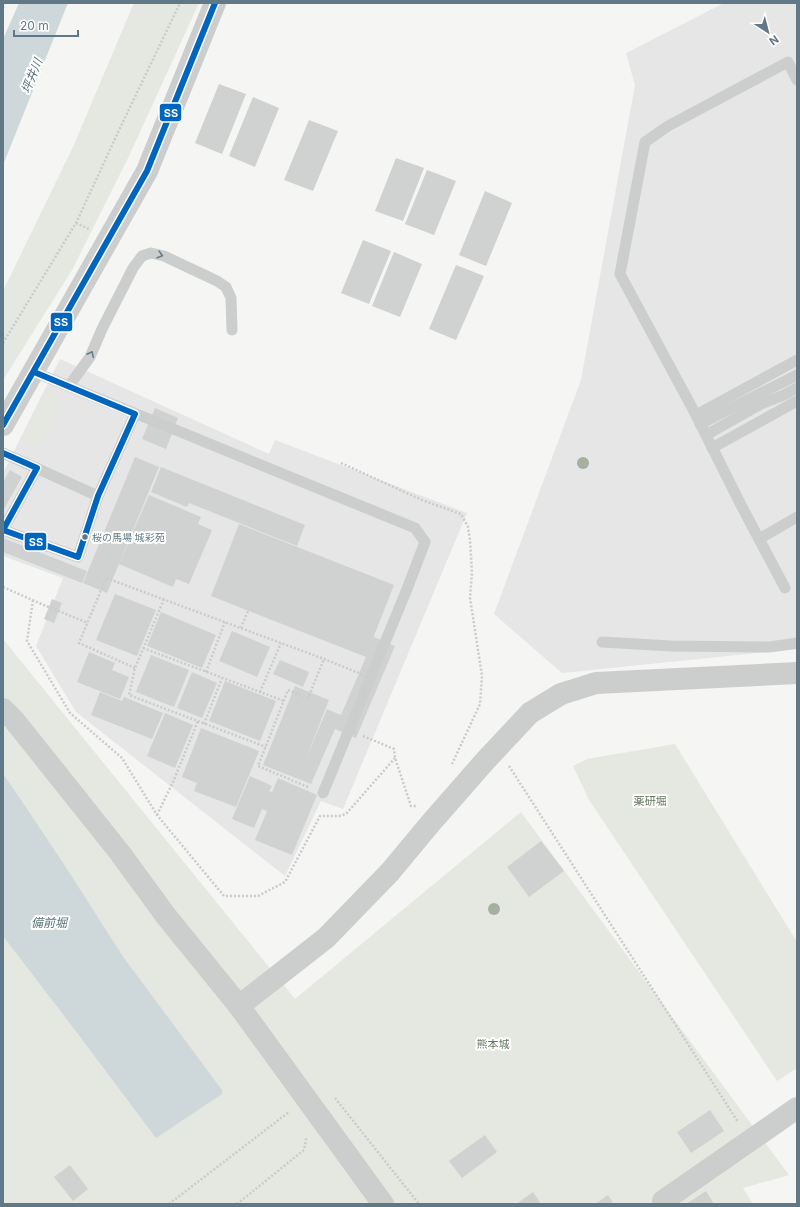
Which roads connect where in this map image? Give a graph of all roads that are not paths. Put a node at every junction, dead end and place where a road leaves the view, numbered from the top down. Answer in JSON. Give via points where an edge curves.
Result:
{"nodes":[{"id":1,"x":215,"y":3,"type":"edge"},
{"id":2,"x":797,"y":80,"type":"edge"},
{"id":3,"x":232,"y":330,"type":"dead end"},
{"id":4,"x":797,"y":360,"type":"edge"},
{"id":5,"x":34,"y":372,"type":"junction"},
{"id":6,"x":797,"y":374,"type":"edge"},
{"id":7,"x":69,"y":386,"type":"junction"},
{"id":8,"x":797,"y":388,"type":"edge"},
{"id":9,"x":797,"y":401,"type":"edge"},
{"id":10,"x":135,"y":414,"type":"junction"},
{"id":11,"x":698,"y":420,"type":"junction"},
{"id":12,"x":3,"y":425,"type":"edge"},
{"id":13,"x":706,"y":435,"type":"junction"},
{"id":14,"x":712,"y":448,"type":"junction"},
{"id":15,"x":3,"y":453,"type":"edge"},
{"id":16,"x":37,"y":468,"type":"junction"},
{"id":17,"x":98,"y":496,"type":"junction"},
{"id":18,"x":797,"y":517,"type":"edge"},
{"id":19,"x":759,"y":538,"type":"junction"},
{"id":20,"x":785,"y":588,"type":"dead end"},
{"id":21,"x":602,"y":642,"type":"dead end"},
{"id":22,"x":797,"y":643,"type":"edge"},
{"id":23,"x":797,"y":673,"type":"edge"},
{"id":24,"x":3,"y":709,"type":"edge"},
{"id":25,"x":323,"y":793,"type":"road end"},
{"id":26,"x":239,"y":1006,"type":"junction"},
{"id":27,"x":797,"y":1108,"type":"edge"},
{"id":28,"x":383,"y":1204,"type":"edge"},
{"id":29,"x":665,"y":1204,"type":"edge"}],
"edges":[{"from":1,"to":5,"type":"street","via":[[147,171]]},
{"from":2,"to":11,"type":"lane","via":[[788,62],[668,126],[645,142],[620,274]]},
{"from":7,"to":3,"type":"lane","one_way":true,"via":[[90,357],[133,268],[142,256],[152,253],[164,256],[226,287],[231,298]]},
{"from":4,"to":11,"type":"lane"},
{"from":5,"to":7,"type":"lane"},
{"from":5,"to":12,"type":"street"},
{"from":6,"to":11,"type":"lane"},
{"from":7,"to":10,"type":"lane"},
{"from":8,"to":13,"type":"lane","via":[[761,404]]},
{"from":9,"to":14,"type":"lane"},
{"from":10,"to":17,"type":"lane"},
{"from":10,"to":25,"type":"lane","via":[[415,528],[425,542]]},
{"from":11,"to":13,"type":"lane"},
{"from":13,"to":14,"type":"lane"},
{"from":14,"to":19,"type":"lane"},
{"from":15,"to":16,"type":"lane"},
{"from":16,"to":17,"type":"lane"},
{"from":16,"to":17,"type":"lane","via":[[3,530],[78,557]]},
{"from":18,"to":19,"type":"lane"},
{"from":19,"to":20,"type":"lane"},
{"from":21,"to":22,"type":"lane","via":[[762,647]]},
{"from":23,"to":26,"type":"street","via":[[596,683],[562,694],[530,713],[390,872],[326,938]]},
{"from":24,"to":26,"type":"street","via":[[120,853],[166,916]]},
{"from":26,"to":28,"type":"street"},
{"from":27,"to":29,"type":"street","via":[[663,1201]]}]}
